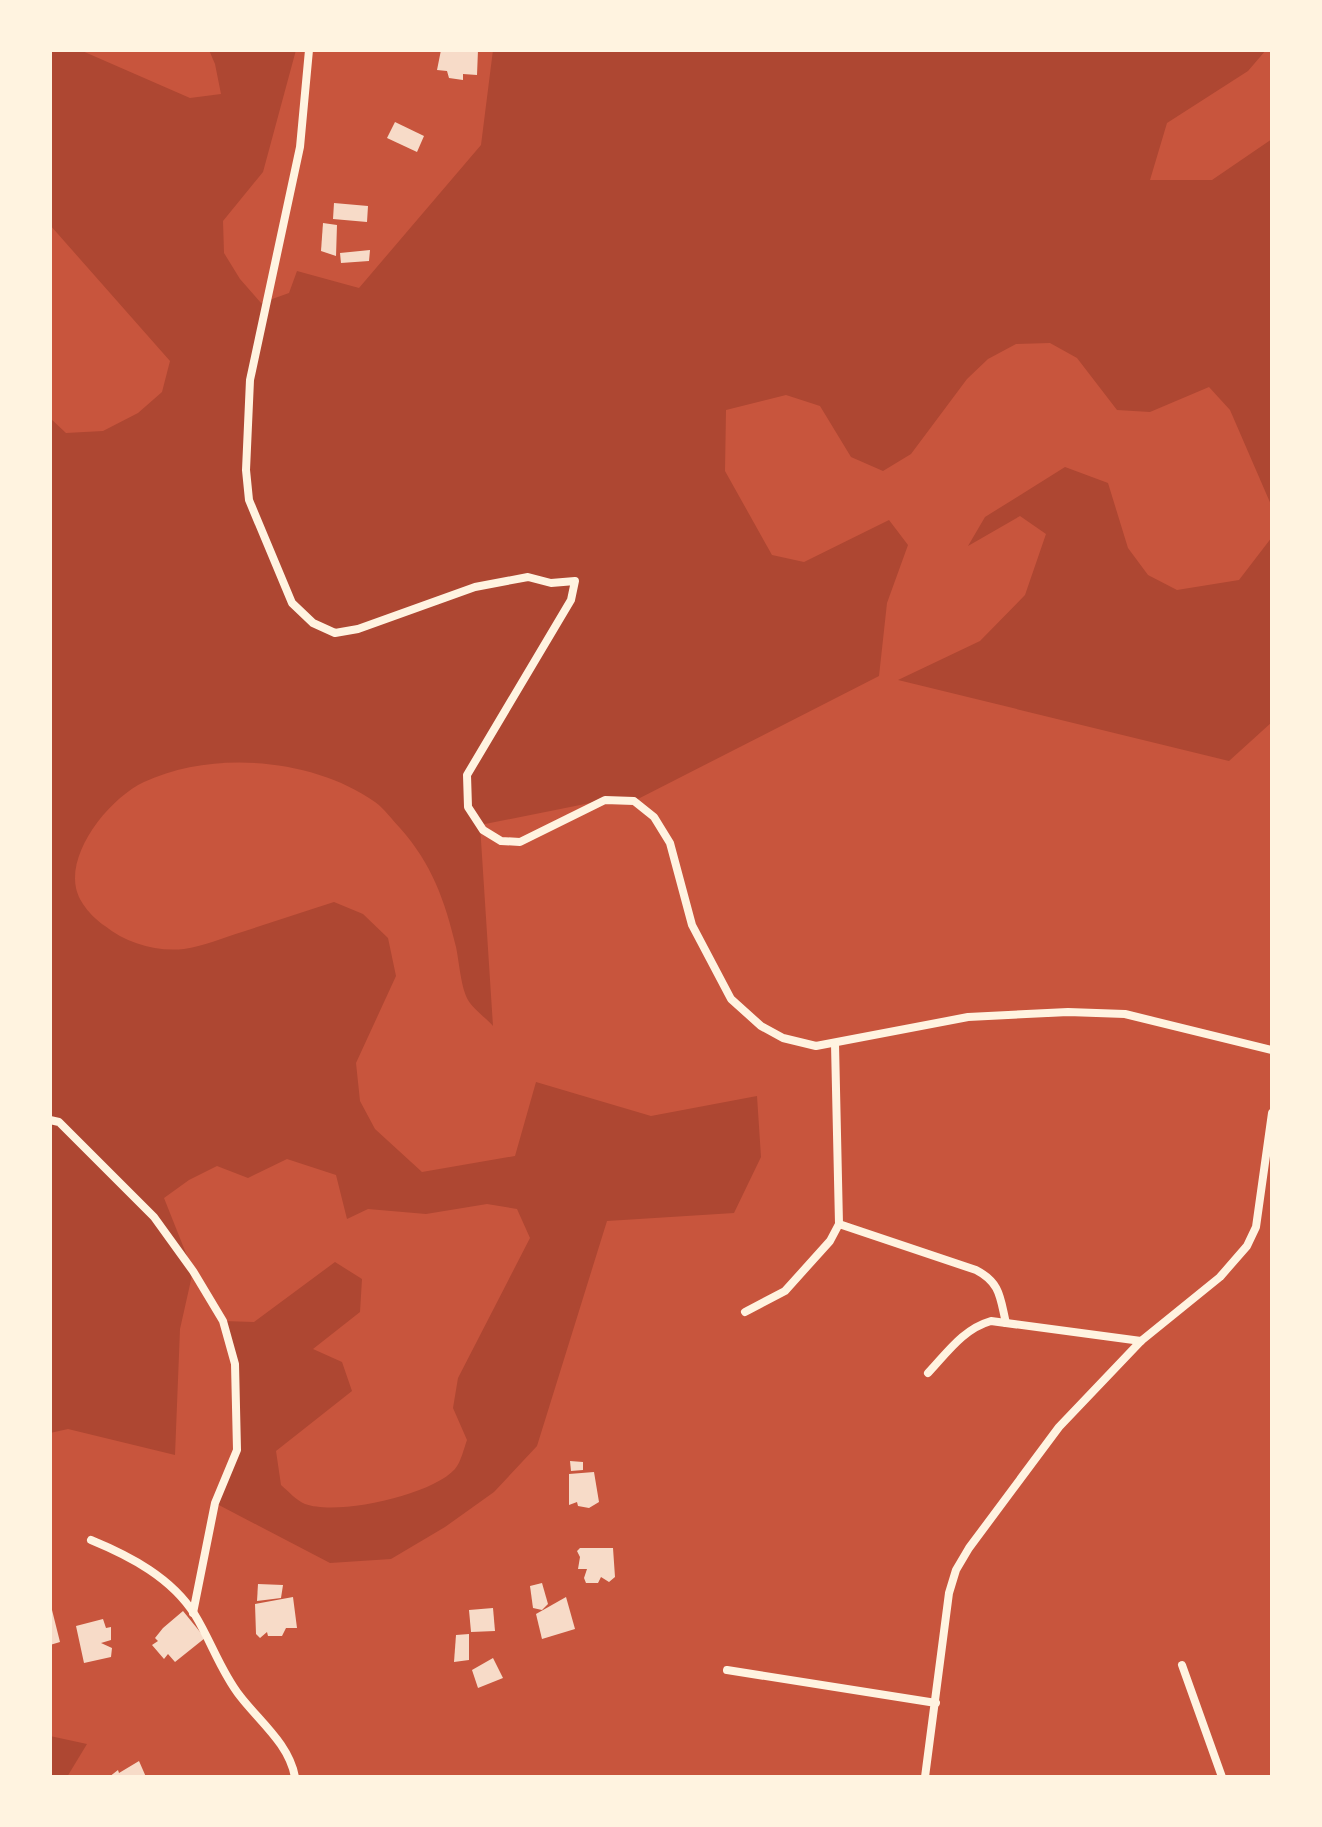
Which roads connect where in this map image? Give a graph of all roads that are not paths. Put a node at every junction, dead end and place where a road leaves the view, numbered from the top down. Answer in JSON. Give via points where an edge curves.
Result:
{"nodes":[{"id":1,"x":309,"y":50,"type":"edge"},
{"id":2,"x":835,"y":1044,"type":"junction"},
{"id":3,"x":1272,"y":1050,"type":"edge"},
{"id":4,"x":1272,"y":1113,"type":"edge"},
{"id":5,"x":50,"y":1120,"type":"edge"},
{"id":6,"x":839,"y":1224,"type":"junction"},
{"id":7,"x":745,"y":1312,"type":"dead end"},
{"id":8,"x":1006,"y":1323,"type":"junction"},
{"id":9,"x":1141,"y":1341,"type":"junction"},
{"id":10,"x":928,"y":1373,"type":"dead end"},
{"id":11,"x":91,"y":1540,"type":"dead end"},
{"id":12,"x":193,"y":1613,"type":"junction"},
{"id":13,"x":1182,"y":1665,"type":"dead end"},
{"id":14,"x":727,"y":1670,"type":"dead end"},
{"id":15,"x":936,"y":1703,"type":"junction"},
{"id":16,"x":295,"y":1777,"type":"edge"},
{"id":17,"x":925,"y":1777,"type":"edge"},
{"id":18,"x":1222,"y":1777,"type":"edge"}],
"edges":[{"from":1,"to":2,"type":"street","via":[[300,147],[250,380],[246,470],[249,500],[292,603],[313,623],[335,633],[475,587],[528,577],[551,583],[575,581],[571,600],[467,775],[468,807],[483,830],[501,841],[520,842],[605,800],[634,801],[654,817],[670,843],[692,925],[731,999],[783,1038],[816,1046]]},
{"from":2,"to":3,"type":"street","via":[[968,1017],[1068,1012],[1125,1014]]},
{"from":2,"to":6,"type":"street"},
{"from":4,"to":9,"type":"street","via":[[1256,1227],[1247,1246],[1220,1277]]},
{"from":5,"to":12,"type":"street","via":[[59,1122],[154,1217],[223,1321],[235,1364],[237,1450],[215,1503]]},
{"from":6,"to":7,"type":"street","via":[[785,1291]]},
{"from":6,"to":8,"type":"street","via":[[991,1278]]},
{"from":8,"to":9,"type":"street"},
{"from":8,"to":10,"type":"street","via":[[974,1326]]},
{"from":9,"to":15,"type":"street","via":[[1059,1427],[956,1570]]},
{"from":11,"to":12,"type":"street","via":[[160,1577]]},
{"from":12,"to":16,"type":"street","via":[[237,1692],[288,1752]]},
{"from":13,"to":18,"type":"street"},
{"from":14,"to":15,"type":"street"},
{"from":15,"to":17,"type":"street"}]}
